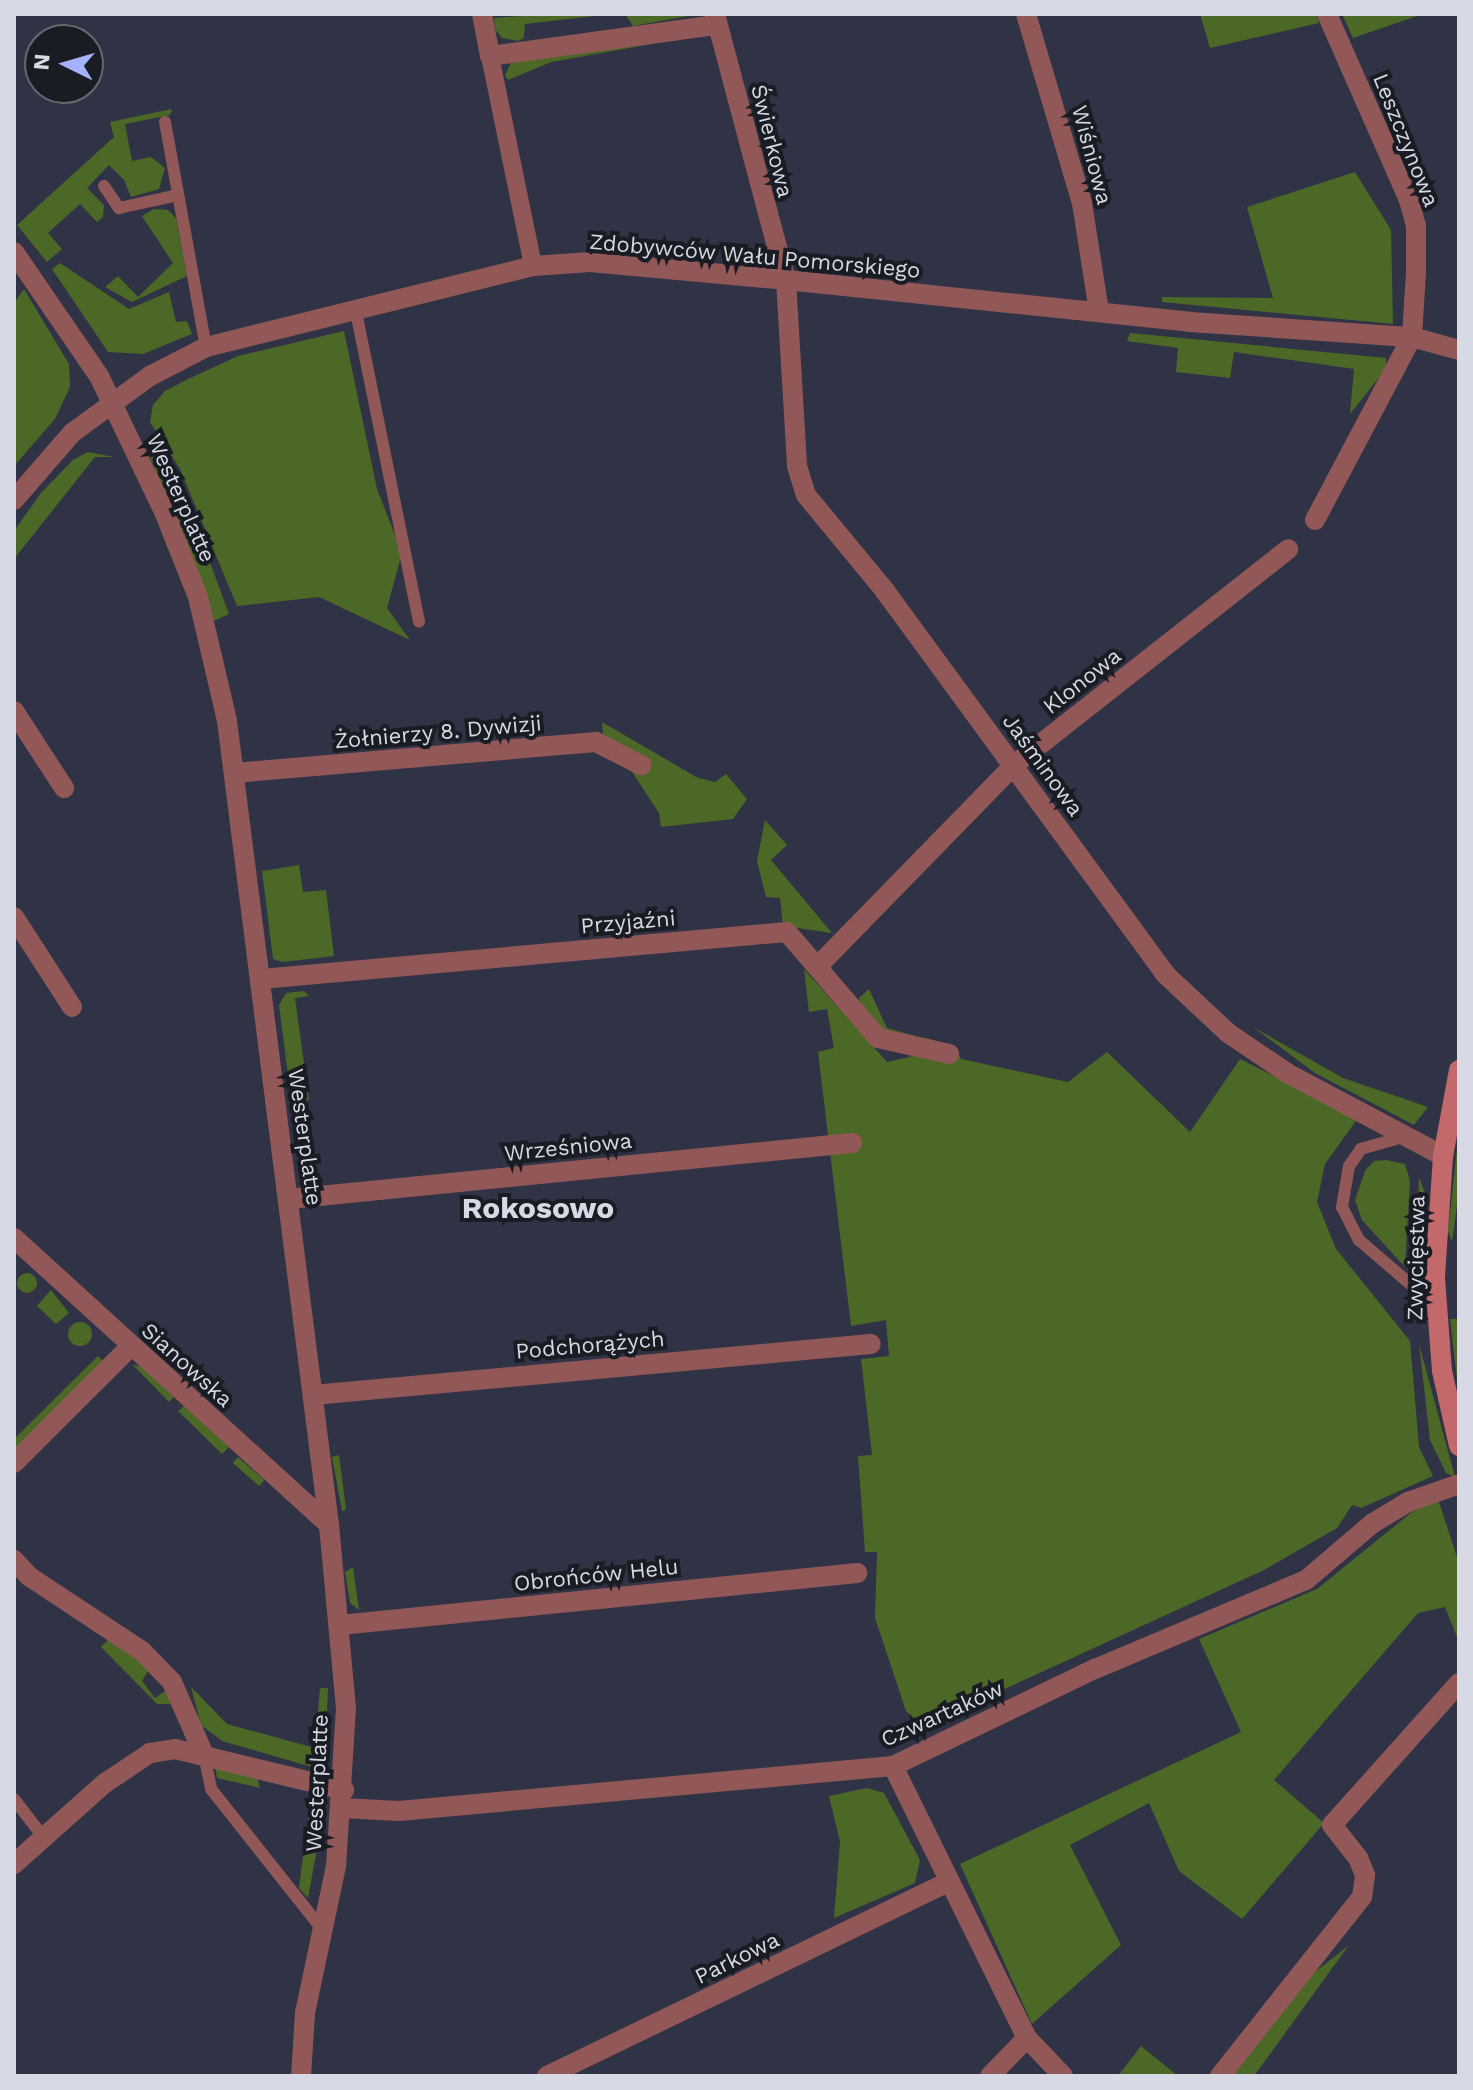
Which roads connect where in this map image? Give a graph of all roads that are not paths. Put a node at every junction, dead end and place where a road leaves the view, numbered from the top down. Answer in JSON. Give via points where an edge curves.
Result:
{"nodes":[{"id":1,"x":482,"y":14,"type":"edge"},
{"id":2,"x":1026,"y":14,"type":"edge"},
{"id":3,"x":1327,"y":14,"type":"edge"},
{"id":4,"x":716,"y":20,"type":"edge"},
{"id":5,"x":490,"y":56,"type":"junction"},
{"id":6,"x":165,"y":122,"type":"dead end"},
{"id":7,"x":104,"y":186,"type":"dead end"},
{"id":8,"x":178,"y":195,"type":"junction"},
{"id":9,"x":14,"y":252,"type":"edge"},
{"id":10,"x":533,"y":266,"type":"junction"},
{"id":11,"x":786,"y":280,"type":"junction"},
{"id":12,"x":355,"y":307,"type":"junction"},
{"id":13,"x":1099,"y":312,"type":"junction"},
{"id":14,"x":1412,"y":337,"type":"junction"},
{"id":15,"x":206,"y":347,"type":"junction"},
{"id":16,"x":1459,"y":350,"type":"edge"},
{"id":17,"x":111,"y":403,"type":"junction"},
{"id":18,"x":14,"y":500,"type":"edge"},
{"id":19,"x":1315,"y":520,"type":"dead end"},
{"id":20,"x":1288,"y":549,"type":"dead end"},
{"id":21,"x":419,"y":622,"type":"dead end"},
{"id":22,"x":14,"y":711,"type":"edge"},
{"id":23,"x":641,"y":765,"type":"dead end"},
{"id":24,"x":1014,"y":765,"type":"junction"},
{"id":25,"x":234,"y":773,"type":"junction"},
{"id":26,"x":64,"y":788,"type":"dead end"},
{"id":27,"x":14,"y":917,"type":"edge"},
{"id":28,"x":818,"y":966,"type":"junction"},
{"id":29,"x":261,"y":979,"type":"junction"},
{"id":30,"x":72,"y":1007,"type":"dead end"},
{"id":31,"x":949,"y":1054,"type":"dead end"},
{"id":32,"x":1459,"y":1070,"type":"edge"},
{"id":33,"x":1410,"y":1136,"type":"junction"},
{"id":34,"x":852,"y":1143,"type":"dead end"},
{"id":35,"x":1443,"y":1156,"type":"junction"},
{"id":36,"x":289,"y":1199,"type":"junction"},
{"id":37,"x":14,"y":1238,"type":"edge"},
{"id":38,"x":1437,"y":1307,"type":"junction"},
{"id":39,"x":871,"y":1344,"type":"dead end"},
{"id":40,"x":131,"y":1346,"type":"junction"},
{"id":41,"x":313,"y":1395,"type":"junction"},
{"id":42,"x":1459,"y":1446,"type":"edge"},
{"id":43,"x":14,"y":1463,"type":"edge"},
{"id":44,"x":1459,"y":1484,"type":"edge"},
{"id":45,"x":329,"y":1525,"type":"junction"},
{"id":46,"x":14,"y":1560,"type":"edge"},
{"id":47,"x":857,"y":1573,"type":"dead end"},
{"id":48,"x":340,"y":1625,"type":"junction"},
{"id":49,"x":1459,"y":1683,"type":"edge"},
{"id":50,"x":204,"y":1755,"type":"junction"},
{"id":51,"x":893,"y":1766,"type":"junction"},
{"id":52,"x":14,"y":1799,"type":"edge"},
{"id":53,"x":343,"y":1799,"type":"junction"},
{"id":54,"x":44,"y":1838,"type":"junction"},
{"id":55,"x":14,"y":1864,"type":"edge"},
{"id":56,"x":948,"y":1882,"type":"junction"},
{"id":57,"x":321,"y":1928,"type":"junction"},
{"id":58,"x":1027,"y":2038,"type":"junction"},
{"id":59,"x":301,"y":2076,"type":"edge"},
{"id":60,"x":547,"y":2076,"type":"edge"},
{"id":61,"x":990,"y":2076,"type":"edge"},
{"id":62,"x":1063,"y":2076,"type":"edge"},
{"id":63,"x":1220,"y":2076,"type":"edge"}],
"edges":[{"from":1,"to":5,"type":"street"},
{"from":2,"to":13,"type":"street","name":"Wiśniowa","via":[[1082,203]]},
{"from":3,"to":14,"type":"street","name":"Leszczynowa","via":[[1416,226]]},
{"from":4,"to":5,"type":"street"},
{"from":4,"to":11,"type":"street","name":"Świerkowa"},
{"from":5,"to":10,"type":"street"},
{"from":6,"to":8,"type":"lane"},
{"from":7,"to":8,"type":"lane","via":[[119,208]]},
{"from":8,"to":15,"type":"lane"},
{"from":9,"to":17,"type":"street","name":"Westerplatte"},
{"from":10,"to":11,"type":"street","name":"Zdobywców Wału Pomorskiego","via":[[590,262]]},
{"from":10,"to":12,"type":"street","name":"Zdobywców Wału Pomorskiego"},
{"from":11,"to":13,"type":"street","name":"Zdobywców Wału Pomorskiego"},
{"from":11,"to":24,"type":"street","name":"Jaśminowa","via":[[797,466],[806,495]]},
{"from":12,"to":15,"type":"street","name":"Zdobywców Wału Pomorskiego"},
{"from":12,"to":21,"type":"lane"},
{"from":13,"to":14,"type":"street","name":"Zdobywców Wału Pomorskiego"},
{"from":14,"to":16,"type":"street","name":"Zdobywców Wału Pomorskiego"},
{"from":14,"to":19,"type":"street"},
{"from":15,"to":17,"type":"street","name":"Zdobywców Wału Pomorskiego"},
{"from":17,"to":18,"type":"street","name":"Zdobywców Wału Pomorskiego","via":[[72,433]]},
{"from":17,"to":25,"type":"street","name":"Westerplatte","via":[[198,597],[217,666]]},
{"from":20,"to":24,"type":"street","name":"Klonowa"},
{"from":22,"to":26,"type":"street"},
{"from":23,"to":25,"type":"street","name":"Żołnierzy 8. Dywizji","via":[[596,742]]},
{"from":24,"to":28,"type":"street","name":"Klonowa"},
{"from":24,"to":33,"type":"street","name":"Jaśminowa","via":[[1165,974],[1228,1033],[1287,1073]]},
{"from":25,"to":29,"type":"street","name":"Westerplatte"},
{"from":27,"to":30,"type":"street"},
{"from":28,"to":29,"type":"street","name":"Przyjaźni","via":[[787,932]]},
{"from":28,"to":31,"type":"street","name":"Przyjaźni","via":[[878,1038]]},
{"from":29,"to":36,"type":"street","name":"Westerplatte"},
{"from":32,"to":35,"type":"main road","name":"Zwycięstwa"},
{"from":33,"to":35,"type":"street","name":"Jaśminowa"},
{"from":33,"to":38,"type":"lane","via":[[1361,1149],[1349,1166],[1342,1207],[1359,1240]]},
{"from":34,"to":36,"type":"street","name":"Wrześniowa"},
{"from":35,"to":38,"type":"main road","name":"Zwycięstwa"},
{"from":36,"to":41,"type":"street","name":"Westerplatte"},
{"from":37,"to":40,"type":"street","name":"Sianowska"},
{"from":38,"to":42,"type":"main road","name":"Zwycięstwa","via":[[1442,1371]]},
{"from":39,"to":41,"type":"street","name":"Podchorążych"},
{"from":40,"to":43,"type":"street"},
{"from":40,"to":45,"type":"street","name":"Sianowska"},
{"from":41,"to":45,"type":"street","name":"Westerplatte"},
{"from":44,"to":51,"type":"street","name":"Czwartaków","via":[[1408,1502],[1373,1523],[1306,1580],[1095,1669]]},
{"from":45,"to":48,"type":"street","name":"Westerplatte"},
{"from":46,"to":50,"type":"street","via":[[30,1577],[142,1651],[172,1682]]},
{"from":47,"to":48,"type":"street","name":"Obrońców Helu"},
{"from":48,"to":53,"type":"street","name":"Westerplatte"},
{"from":49,"to":63,"type":"street","via":[[1332,1825],[1358,1858],[1365,1875],[1362,1897]]},
{"from":50,"to":53,"type":"street","name":"Czwartaków"},
{"from":50,"to":54,"type":"street","name":"Czwartaków","via":[[175,1749],[150,1753],[105,1783]]},
{"from":50,"to":57,"type":"lane","via":[[211,1789]]},
{"from":51,"to":53,"type":"street","name":"Czwartaków","via":[[399,1811]]},
{"from":51,"to":56,"type":"street"},
{"from":52,"to":54,"type":"lane"},
{"from":53,"to":57,"type":"street","name":"Westerplatte"},
{"from":54,"to":55,"type":"street","name":"Czwartaków"},
{"from":56,"to":58,"type":"street"},
{"from":56,"to":60,"type":"street","name":"Parkowa"},
{"from":57,"to":59,"type":"street","name":"Westerplatte"},
{"from":58,"to":61,"type":"street"},
{"from":58,"to":62,"type":"street"}]}
